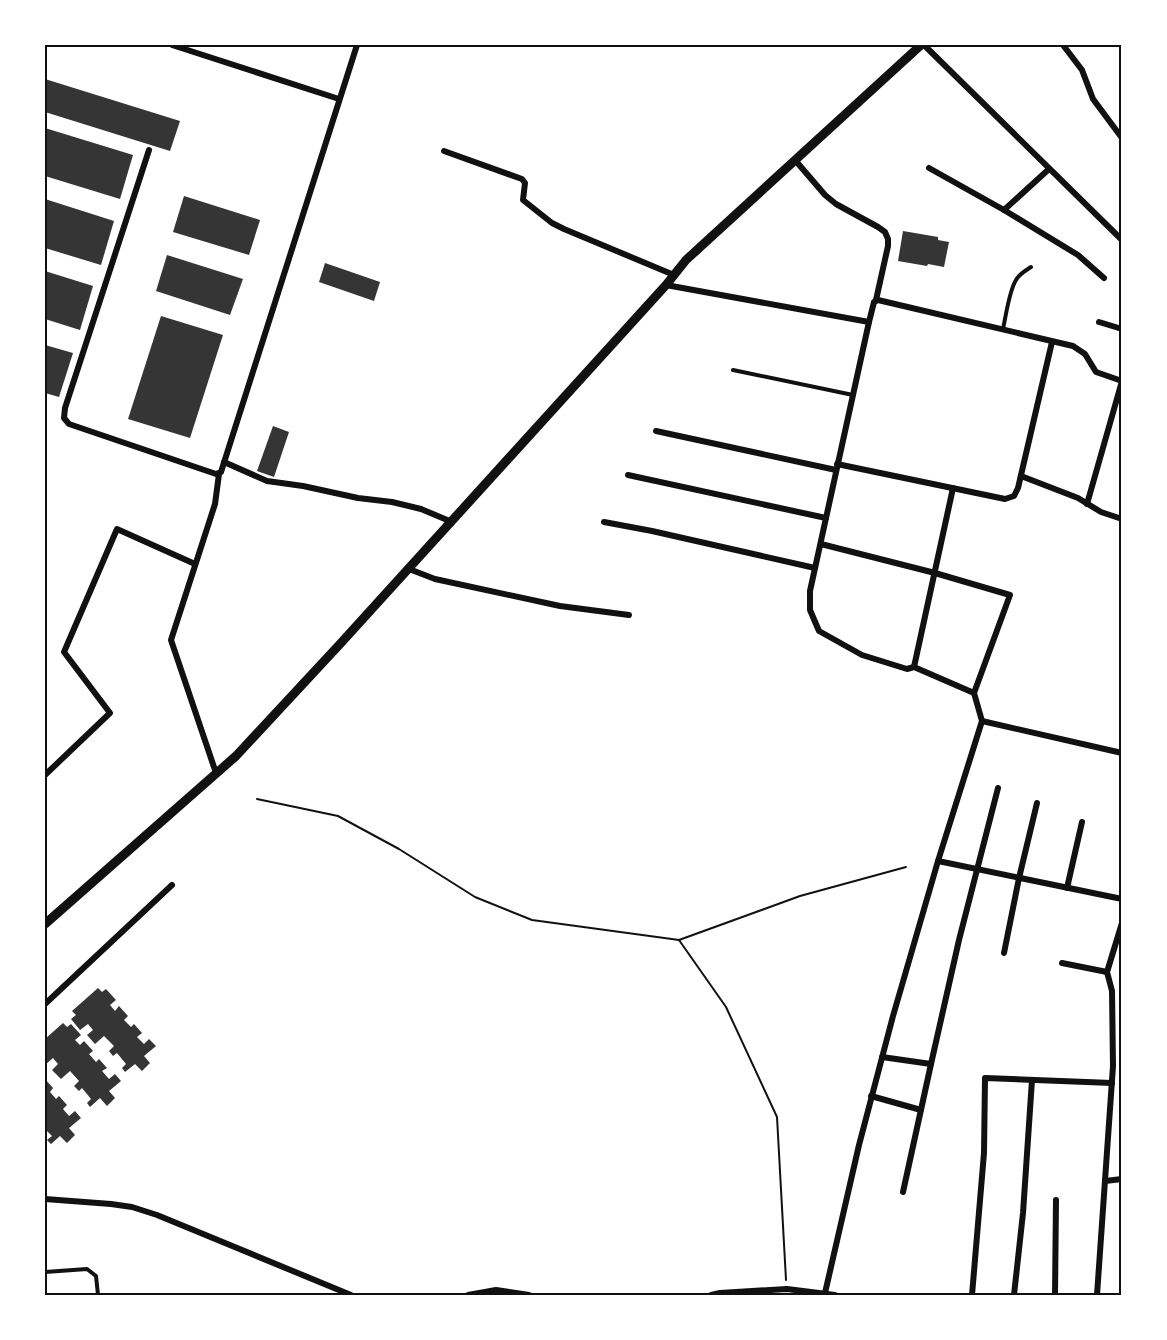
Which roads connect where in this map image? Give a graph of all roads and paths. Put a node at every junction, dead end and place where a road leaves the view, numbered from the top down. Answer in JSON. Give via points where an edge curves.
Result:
{"nodes":[{"id":1,"x":172,"y":45,"type":"edge"},
{"id":2,"x":357,"y":45,"type":"edge"},
{"id":3,"x":923,"y":45,"type":"edge"},
{"id":4,"x":1064,"y":45,"type":"edge"},
{"id":5,"x":339,"y":99,"type":"junction"},
{"id":6,"x":1122,"y":138,"type":"edge"},
{"id":7,"x":149,"y":150,"type":"dead end"},
{"id":8,"x":444,"y":151,"type":"dead end"},
{"id":9,"x":795,"y":160,"type":"junction"},
{"id":10,"x":929,"y":168,"type":"dead end"},
{"id":11,"x":1049,"y":169,"type":"junction"},
{"id":12,"x":1004,"y":210,"type":"junction"},
{"id":13,"x":1122,"y":240,"type":"edge"},
{"id":14,"x":1031,"y":267,"type":"dead end"},
{"id":15,"x":674,"y":275,"type":"junction"},
{"id":16,"x":1104,"y":278,"type":"dead end"},
{"id":17,"x":666,"y":285,"type":"junction"},
{"id":18,"x":876,"y":300,"type":"junction"},
{"id":19,"x":869,"y":322,"type":"junction"},
{"id":20,"x":1100,"y":322,"type":"dead end"},
{"id":21,"x":1122,"y":329,"type":"edge"},
{"id":22,"x":1003,"y":330,"type":"junction"},
{"id":23,"x":1052,"y":342,"type":"junction"},
{"id":24,"x":733,"y":370,"type":"dead end"},
{"id":25,"x":1122,"y":381,"type":"edge"},
{"id":26,"x":853,"y":395,"type":"junction"},
{"id":27,"x":656,"y":431,"type":"dead end"},
{"id":28,"x":224,"y":462,"type":"junction"},
{"id":29,"x":837,"y":467,"type":"junction"},
{"id":30,"x":219,"y":474,"type":"junction"},
{"id":31,"x":628,"y":475,"type":"dead end"},
{"id":32,"x":1021,"y":477,"type":"junction"},
{"id":33,"x":953,"y":488,"type":"junction"},
{"id":34,"x":1087,"y":504,"type":"junction"},
{"id":35,"x":826,"y":518,"type":"junction"},
{"id":36,"x":1122,"y":519,"type":"edge"},
{"id":37,"x":452,"y":522,"type":"junction"},
{"id":38,"x":604,"y":522,"type":"dead end"},
{"id":39,"x":820,"y":544,"type":"junction"},
{"id":40,"x":195,"y":564,"type":"junction"},
{"id":41,"x":815,"y":568,"type":"junction"},
{"id":42,"x":409,"y":569,"type":"junction"},
{"id":43,"x":935,"y":573,"type":"junction"},
{"id":44,"x":629,"y":615,"type":"dead end"},
{"id":45,"x":914,"y":667,"type":"junction"},
{"id":46,"x":974,"y":693,"type":"junction"},
{"id":47,"x":982,"y":721,"type":"junction"},
{"id":48,"x":1122,"y":753,"type":"edge"},
{"id":49,"x":216,"y":773,"type":"junction"},
{"id":50,"x":45,"y":776,"type":"edge"},
{"id":51,"x":998,"y":788,"type":"dead end"},
{"id":52,"x":257,"y":799,"type":"dead end"},
{"id":53,"x":1037,"y":803,"type":"dead end"},
{"id":54,"x":1082,"y":822,"type":"dead end"},
{"id":55,"x":938,"y":861,"type":"junction"},
{"id":56,"x":906,"y":867,"type":"dead end"},
{"id":57,"x":977,"y":869,"type":"junction"},
{"id":58,"x":1019,"y":878,"type":"junction"},
{"id":59,"x":172,"y":885,"type":"dead end"},
{"id":60,"x":1067,"y":888,"type":"junction"},
{"id":61,"x":1122,"y":899,"type":"edge"},
{"id":62,"x":1122,"y":922,"type":"edge"},
{"id":63,"x":45,"y":924,"type":"edge"},
{"id":64,"x":679,"y":940,"type":"junction"},
{"id":65,"x":1004,"y":952,"type":"dead end"},
{"id":66,"x":1062,"y":963,"type":"dead end"},
{"id":67,"x":1107,"y":972,"type":"junction"},
{"id":68,"x":45,"y":1004,"type":"edge"},
{"id":69,"x":882,"y":1057,"type":"junction"},
{"id":70,"x":931,"y":1064,"type":"junction"},
{"id":71,"x":1032,"y":1080,"type":"junction"},
{"id":72,"x":1112,"y":1083,"type":"junction"},
{"id":73,"x":871,"y":1096,"type":"junction"},
{"id":74,"x":921,"y":1110,"type":"junction"},
{"id":75,"x":1122,"y":1179,"type":"edge"},
{"id":76,"x":1105,"y":1181,"type":"junction"},
{"id":77,"x":903,"y":1192,"type":"dead end"},
{"id":78,"x":45,"y":1199,"type":"edge"},
{"id":79,"x":1056,"y":1200,"type":"dead end"},
{"id":80,"x":45,"y":1272,"type":"edge"},
{"id":81,"x":787,"y":1288,"type":"junction"},
{"id":82,"x":825,"y":1293,"type":"junction"},
{"id":83,"x":98,"y":1295,"type":"edge"},
{"id":84,"x":351,"y":1295,"type":"edge"},
{"id":85,"x":468,"y":1295,"type":"edge"},
{"id":86,"x":528,"y":1295,"type":"edge"},
{"id":87,"x":711,"y":1295,"type":"edge"},
{"id":88,"x":835,"y":1295,"type":"edge"},
{"id":89,"x":972,"y":1295,"type":"edge"},
{"id":90,"x":1014,"y":1295,"type":"edge"},
{"id":91,"x":1055,"y":1295,"type":"edge"},
{"id":92,"x":1097,"y":1295,"type":"edge"}],
"edges":[{"from":1,"to":5,"type":"street"},
{"from":2,"to":5,"type":"street"},
{"from":3,"to":9,"type":"street"},
{"from":3,"to":11,"type":"street"},
{"from":4,"to":6,"type":"street","via":[[1082,70],[1093,99]]},
{"from":5,"to":28,"type":"street"},
{"from":7,"to":30,"type":"street","via":[[64,418],[69,424]]},
{"from":8,"to":15,"type":"street","via":[[522,179],[523,200],[552,223]]},
{"from":9,"to":15,"type":"street"},
{"from":9,"to":18,"type":"street","via":[[836,204],[885,232],[888,246]]},
{"from":10,"to":12,"type":"street"},
{"from":11,"to":12,"type":"street"},
{"from":11,"to":13,"type":"street"},
{"from":12,"to":16,"type":"street","via":[[1078,255]]},
{"from":14,"to":22,"type":"lane","via":[[1016,279]]},
{"from":15,"to":17,"type":"street"},
{"from":17,"to":19,"type":"street"},
{"from":17,"to":37,"type":"street"},
{"from":18,"to":19,"type":"street"},
{"from":18,"to":22,"type":"street"},
{"from":19,"to":26,"type":"street"},
{"from":20,"to":21,"type":"street"},
{"from":22,"to":23,"type":"street"},
{"from":23,"to":25,"type":"street","via":[[1078,348],[1096,372]]},
{"from":23,"to":32,"type":"street"},
{"from":24,"to":26,"type":"lane"},
{"from":25,"to":34,"type":"street"},
{"from":26,"to":29,"type":"street"},
{"from":27,"to":29,"type":"street"},
{"from":28,"to":30,"type":"street"},
{"from":28,"to":37,"type":"street","via":[[267,481],[392,502]]},
{"from":29,"to":33,"type":"street"},
{"from":29,"to":35,"type":"street"},
{"from":30,"to":40,"type":"street","via":[[215,504]]},
{"from":31,"to":35,"type":"street"},
{"from":32,"to":33,"type":"street","via":[[1014,496],[1005,499]]},
{"from":32,"to":34,"type":"street"},
{"from":33,"to":43,"type":"street"},
{"from":34,"to":36,"type":"street"},
{"from":35,"to":39,"type":"street"},
{"from":37,"to":42,"type":"street"},
{"from":38,"to":41,"type":"street"},
{"from":39,"to":41,"type":"street"},
{"from":39,"to":43,"type":"street"},
{"from":40,"to":49,"type":"street","via":[[171,640]]},
{"from":40,"to":50,"type":"street","via":[[117,529],[64,652],[110,713]]},
{"from":41,"to":45,"type":"street","via":[[810,610],[819,631],[862,655],[907,669]]},
{"from":42,"to":44,"type":"street","via":[[435,579],[560,606]]},
{"from":42,"to":49,"type":"street"},
{"from":43,"to":45,"type":"street"},
{"from":43,"to":46,"type":"street","via":[[1010,595]]},
{"from":45,"to":46,"type":"street"},
{"from":46,"to":47,"type":"street"},
{"from":47,"to":48,"type":"street"},
{"from":47,"to":55,"type":"street"},
{"from":49,"to":63,"type":"street"},
{"from":51,"to":57,"type":"street"},
{"from":52,"to":64,"type":"path","via":[[338,816],[475,897],[532,920]]},
{"from":53,"to":58,"type":"street"},
{"from":54,"to":60,"type":"street"},
{"from":55,"to":57,"type":"street"},
{"from":55,"to":69,"type":"street"},
{"from":56,"to":64,"type":"path","via":[[800,896]]},
{"from":57,"to":58,"type":"street"},
{"from":57,"to":70,"type":"street"},
{"from":58,"to":60,"type":"street"},
{"from":58,"to":65,"type":"street"},
{"from":59,"to":68,"type":"street"},
{"from":60,"to":61,"type":"street"},
{"from":62,"to":67,"type":"street"},
{"from":64,"to":81,"type":"path","via":[[726,1007],[777,1118]]},
{"from":66,"to":67,"type":"street"},
{"from":67,"to":72,"type":"street","via":[[1113,991]]},
{"from":69,"to":70,"type":"street"},
{"from":69,"to":73,"type":"street"},
{"from":70,"to":74,"type":"street"},
{"from":71,"to":72,"type":"street"},
{"from":71,"to":89,"type":"street","via":[[985,1078],[984,1153]]},
{"from":71,"to":90,"type":"street"},
{"from":72,"to":76,"type":"street"},
{"from":73,"to":74,"type":"street"},
{"from":73,"to":82,"type":"street"},
{"from":74,"to":77,"type":"street"},
{"from":75,"to":76,"type":"street"},
{"from":76,"to":92,"type":"street"},
{"from":78,"to":84,"type":"street","via":[[111,1203],[157,1215]]},
{"from":79,"to":91,"type":"street"},
{"from":80,"to":83,"type":"lane","via":[[87,1269],[96,1276]]},
{"from":81,"to":82,"type":"street"},
{"from":81,"to":87,"type":"street"},
{"from":82,"to":88,"type":"street"},
{"from":85,"to":86,"type":"street","via":[[496,1290]]}]}
